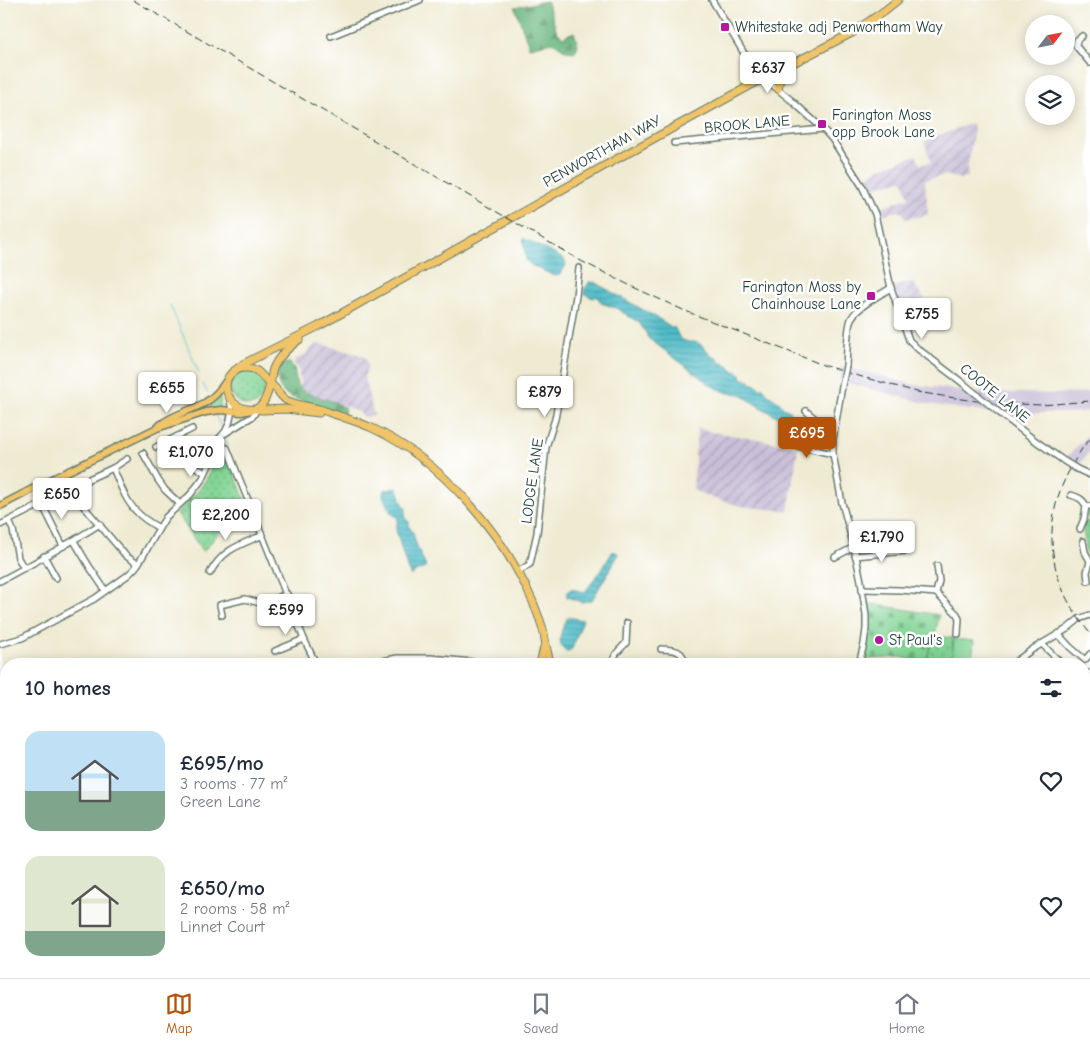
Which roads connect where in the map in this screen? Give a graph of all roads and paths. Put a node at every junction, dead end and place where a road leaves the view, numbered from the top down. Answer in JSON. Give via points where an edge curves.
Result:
{"nodes":[{"id":1,"x":420,"y":0,"type":"edge"},
{"id":2,"x":712,"y":0,"type":"edge"},
{"id":3,"x":898,"y":0,"type":"edge"},
{"id":4,"x":331,"y":36,"type":"dead end"},
{"id":5,"x":1082,"y":36,"type":"dead end"},
{"id":6,"x":748,"y":60,"type":"junction"},
{"id":7,"x":1090,"y":64,"type":"edge"},
{"id":8,"x":782,"y":68,"type":"junction"},
{"id":9,"x":764,"y":78,"type":"junction"},
{"id":10,"x":744,"y":89,"type":"junction"},
{"id":11,"x":778,"y":89,"type":"junction"},
{"id":12,"x":823,"y":129,"type":"junction"},
{"id":13,"x":674,"y":143,"type":"dead end"},
{"id":14,"x":579,"y":268,"type":"dead end"},
{"id":15,"x":890,"y":288,"type":"junction"},
{"id":16,"x":319,"y":326,"type":"junction"},
{"id":17,"x":233,"y":372,"type":"junction"},
{"id":18,"x":227,"y":380,"type":"junction"},
{"id":19,"x":270,"y":384,"type":"junction"},
{"id":20,"x":230,"y":399,"type":"junction"},
{"id":21,"x":256,"y":409,"type":"junction"},
{"id":22,"x":232,"y":411,"type":"junction"},
{"id":23,"x":806,"y":411,"type":"dead end"},
{"id":24,"x":340,"y":416,"type":"junction"},
{"id":25,"x":158,"y":428,"type":"junction"},
{"id":26,"x":192,"y":429,"type":"dead end"},
{"id":27,"x":834,"y":434,"type":"junction"},
{"id":28,"x":222,"y":436,"type":"junction"},
{"id":29,"x":176,"y":437,"type":"junction"},
{"id":30,"x":785,"y":444,"type":"dead end"},
{"id":31,"x":156,"y":447,"type":"dead end"},
{"id":32,"x":227,"y":448,"type":"dead end"},
{"id":33,"x":143,"y":453,"type":"dead end"},
{"id":34,"x":833,"y":454,"type":"junction"},
{"id":35,"x":127,"y":460,"type":"dead end"},
{"id":36,"x":113,"y":468,"type":"junction"},
{"id":37,"x":205,"y":473,"type":"junction"},
{"id":38,"x":1090,"y":474,"type":"edge"},
{"id":39,"x":59,"y":493,"type":"dead end"},
{"id":40,"x":1072,"y":494,"type":"dead end"},
{"id":41,"x":42,"y":504,"type":"junction"},
{"id":42,"x":180,"y":504,"type":"junction"},
{"id":43,"x":0,"y":506,"type":"edge"},
{"id":44,"x":1088,"y":506,"type":"edge"},
{"id":45,"x":9,"y":521,"type":"junction"},
{"id":46,"x":100,"y":524,"type":"junction"},
{"id":47,"x":0,"y":525,"type":"edge"},
{"id":48,"x":159,"y":528,"type":"junction"},
{"id":49,"x":1080,"y":529,"type":"dead end"},
{"id":50,"x":263,"y":535,"type":"junction"},
{"id":51,"x":74,"y":541,"type":"junction"},
{"id":52,"x":1083,"y":541,"type":"dead end"},
{"id":53,"x":63,"y":546,"type":"junction"},
{"id":54,"x":854,"y":547,"type":"junction"},
{"id":55,"x":906,"y":551,"type":"dead end"},
{"id":56,"x":44,"y":556,"type":"junction"},
{"id":57,"x":856,"y":556,"type":"junction"},
{"id":58,"x":835,"y":557,"type":"dead end"},
{"id":59,"x":1090,"y":562,"type":"edge"},
{"id":60,"x":138,"y":564,"type":"junction"},
{"id":61,"x":937,"y":566,"type":"dead end"},
{"id":62,"x":24,"y":568,"type":"junction"},
{"id":63,"x":518,"y":572,"type":"junction"},
{"id":64,"x":210,"y":573,"type":"dead end"},
{"id":65,"x":56,"y":578,"type":"dead end"},
{"id":66,"x":0,"y":581,"type":"edge"},
{"id":67,"x":1088,"y":582,"type":"dead end"},
{"id":68,"x":105,"y":590,"type":"junction"},
{"id":69,"x":862,"y":590,"type":"junction"},
{"id":70,"x":936,"y":593,"type":"junction"},
{"id":71,"x":287,"y":594,"type":"junction"},
{"id":72,"x":222,"y":615,"type":"dead end"},
{"id":73,"x":1090,"y":615,"type":"edge"},
{"id":74,"x":627,"y":623,"type":"dead end"},
{"id":75,"x":958,"y":634,"type":"dead end"},
{"id":76,"x":1058,"y":634,"type":"junction"},
{"id":77,"x":545,"y":637,"type":"junction"},
{"id":78,"x":304,"y":640,"type":"junction"},
{"id":79,"x":0,"y":644,"type":"edge"},
{"id":80,"x":1042,"y":644,"type":"junction"},
{"id":81,"x":661,"y":649,"type":"dead end"},
{"id":82,"x":276,"y":651,"type":"dead end"},
{"id":83,"x":313,"y":658,"type":"edge"},
{"id":84,"x":397,"y":658,"type":"edge"},
{"id":85,"x":431,"y":658,"type":"edge"},
{"id":86,"x":542,"y":658,"type":"edge"},
{"id":87,"x":549,"y":658,"type":"edge"},
{"id":88,"x":613,"y":658,"type":"edge"},
{"id":89,"x":684,"y":658,"type":"edge"},
{"id":90,"x":860,"y":658,"type":"edge"},
{"id":91,"x":1021,"y":658,"type":"edge"},
{"id":92,"x":1056,"y":658,"type":"edge"},
{"id":93,"x":1083,"y":658,"type":"edge"}],
"edges":[{"from":1,"to":4,"type":"street"},
{"from":2,"to":6,"type":"street","name":"COOTE LANE"},
{"from":3,"to":8,"type":"highway","name":"PENWORTHAM WAY","via":[[852,32]]},
{"from":5,"to":7,"type":"street","via":[[1076,46]]},
{"from":6,"to":9,"type":"street","name":"COOTE LANE"},
{"from":6,"to":10,"type":"highway","via":[[750,78]]},
{"from":8,"to":9,"type":"highway","name":"PENWORTHAM WAY"},
{"from":8,"to":11,"type":"highway"},
{"from":9,"to":10,"type":"highway","name":"PENWORTHAM WAY"},
{"from":9,"to":11,"type":"street","name":"COOTE LANE"},
{"from":10,"to":16,"type":"highway","name":"PENWORTHAM WAY"},
{"from":11,"to":12,"type":"street","name":"COOTE LANE"},
{"from":12,"to":13,"type":"street","name":"BROOK LANE"},
{"from":12,"to":15,"type":"street","name":"COOTE LANE","via":[[862,186],[872,207]]},
{"from":14,"to":63,"type":"street","name":"LODGE LANE","via":[[558,403],[546,446],[535,543],[530,564]]},
{"from":15,"to":27,"type":"street","bridge":true,"via":[[852,317]]},
{"from":15,"to":38,"type":"street","name":"COOTE LANE","bridge":true,"via":[[909,340],[918,349],[1032,439]]},
{"from":16,"to":17,"type":"highway","name":"PENWORTHAM WAY"},
{"from":16,"to":19,"type":"highway","name":"PENWORTHAM WAY","via":[[283,353],[273,368]]},
{"from":17,"to":18,"type":"highway"},
{"from":17,"to":19,"type":"highway","via":[[242,368],[252,369],[262,374]]},
{"from":18,"to":20,"type":"highway","via":[[226,391]]},
{"from":18,"to":25,"type":"main road","via":[[207,402],[167,420]]},
{"from":19,"to":21,"type":"highway","via":[[264,402]]},
{"from":19,"to":24,"type":"highway","via":[[287,400]]},
{"from":20,"to":21,"type":"highway","via":[[238,406]]},
{"from":20,"to":22,"type":"street"},
{"from":21,"to":22,"type":"main road"},
{"from":21,"to":24,"type":"highway"},
{"from":21,"to":28,"type":"street","via":[[253,416]]},
{"from":22,"to":25,"type":"main road","via":[[202,412]]},
{"from":22,"to":28,"type":"street","via":[[229,426]]},
{"from":23,"to":27,"type":"street"},
{"from":24,"to":63,"type":"highway","via":[[385,435],[437,472],[482,518]]},
{"from":25,"to":43,"type":"main road"},
{"from":26,"to":29,"type":"street"},
{"from":27,"to":34,"type":"street"},
{"from":28,"to":37,"type":"street","via":[[216,442]]},
{"from":29,"to":31,"type":"street"},
{"from":29,"to":37,"type":"street","via":[[188,462]]},
{"from":30,"to":34,"type":"street"},
{"from":32,"to":50,"type":"street"},
{"from":33,"to":42,"type":"street","via":[[158,480]]},
{"from":34,"to":54,"type":"street"},
{"from":35,"to":36,"type":"street"},
{"from":36,"to":46,"type":"street","via":[[67,490]]},
{"from":36,"to":48,"type":"street","via":[[135,510]]},
{"from":37,"to":42,"type":"street"},
{"from":39,"to":41,"type":"street"},
{"from":40,"to":44,"type":"street"},
{"from":41,"to":45,"type":"street"},
{"from":41,"to":53,"type":"street"},
{"from":42,"to":48,"type":"street"},
{"from":44,"to":49,"type":"street"},
{"from":45,"to":47,"type":"street"},
{"from":45,"to":62,"type":"street","via":[[18,558]]},
{"from":46,"to":51,"type":"street"},
{"from":46,"to":60,"type":"street","via":[[126,556]]},
{"from":48,"to":60,"type":"street"},
{"from":50,"to":64,"type":"street","via":[[227,552]]},
{"from":50,"to":71,"type":"street"},
{"from":51,"to":53,"type":"street"},
{"from":51,"to":68,"type":"street"},
{"from":52,"to":59,"type":"street"},
{"from":53,"to":56,"type":"street"},
{"from":54,"to":57,"type":"street"},
{"from":54,"to":58,"type":"street"},
{"from":55,"to":57,"type":"street"},
{"from":56,"to":62,"type":"street"},
{"from":56,"to":65,"type":"street"},
{"from":57,"to":69,"type":"street"},
{"from":59,"to":67,"type":"street","via":[[1086,572]]},
{"from":60,"to":68,"type":"street"},
{"from":61,"to":70,"type":"street","via":[[939,581]]},
{"from":62,"to":66,"type":"street"},
{"from":63,"to":77,"type":"highway"},
{"from":68,"to":79,"type":"street","via":[[22,638]]},
{"from":69,"to":70,"type":"street"},
{"from":69,"to":90,"type":"street","via":[[866,629]]},
{"from":70,"to":75,"type":"street","via":[[957,614]]},
{"from":71,"to":72,"type":"street","via":[[260,603],[245,599],[220,605]]},
{"from":71,"to":78,"type":"street"},
{"from":73,"to":76,"type":"street"},
{"from":74,"to":88,"type":"street","via":[[626,643]]},
{"from":76,"to":80,"type":"street"},
{"from":76,"to":93,"type":"street"},
{"from":77,"to":86,"type":"highway"},
{"from":77,"to":87,"type":"highway"},
{"from":78,"to":82,"type":"street"},
{"from":78,"to":83,"type":"street"},
{"from":80,"to":91,"type":"street"},
{"from":80,"to":92,"type":"street"},
{"from":81,"to":89,"type":"street","via":[[680,652]]},
{"from":84,"to":85,"type":"street"}]}
